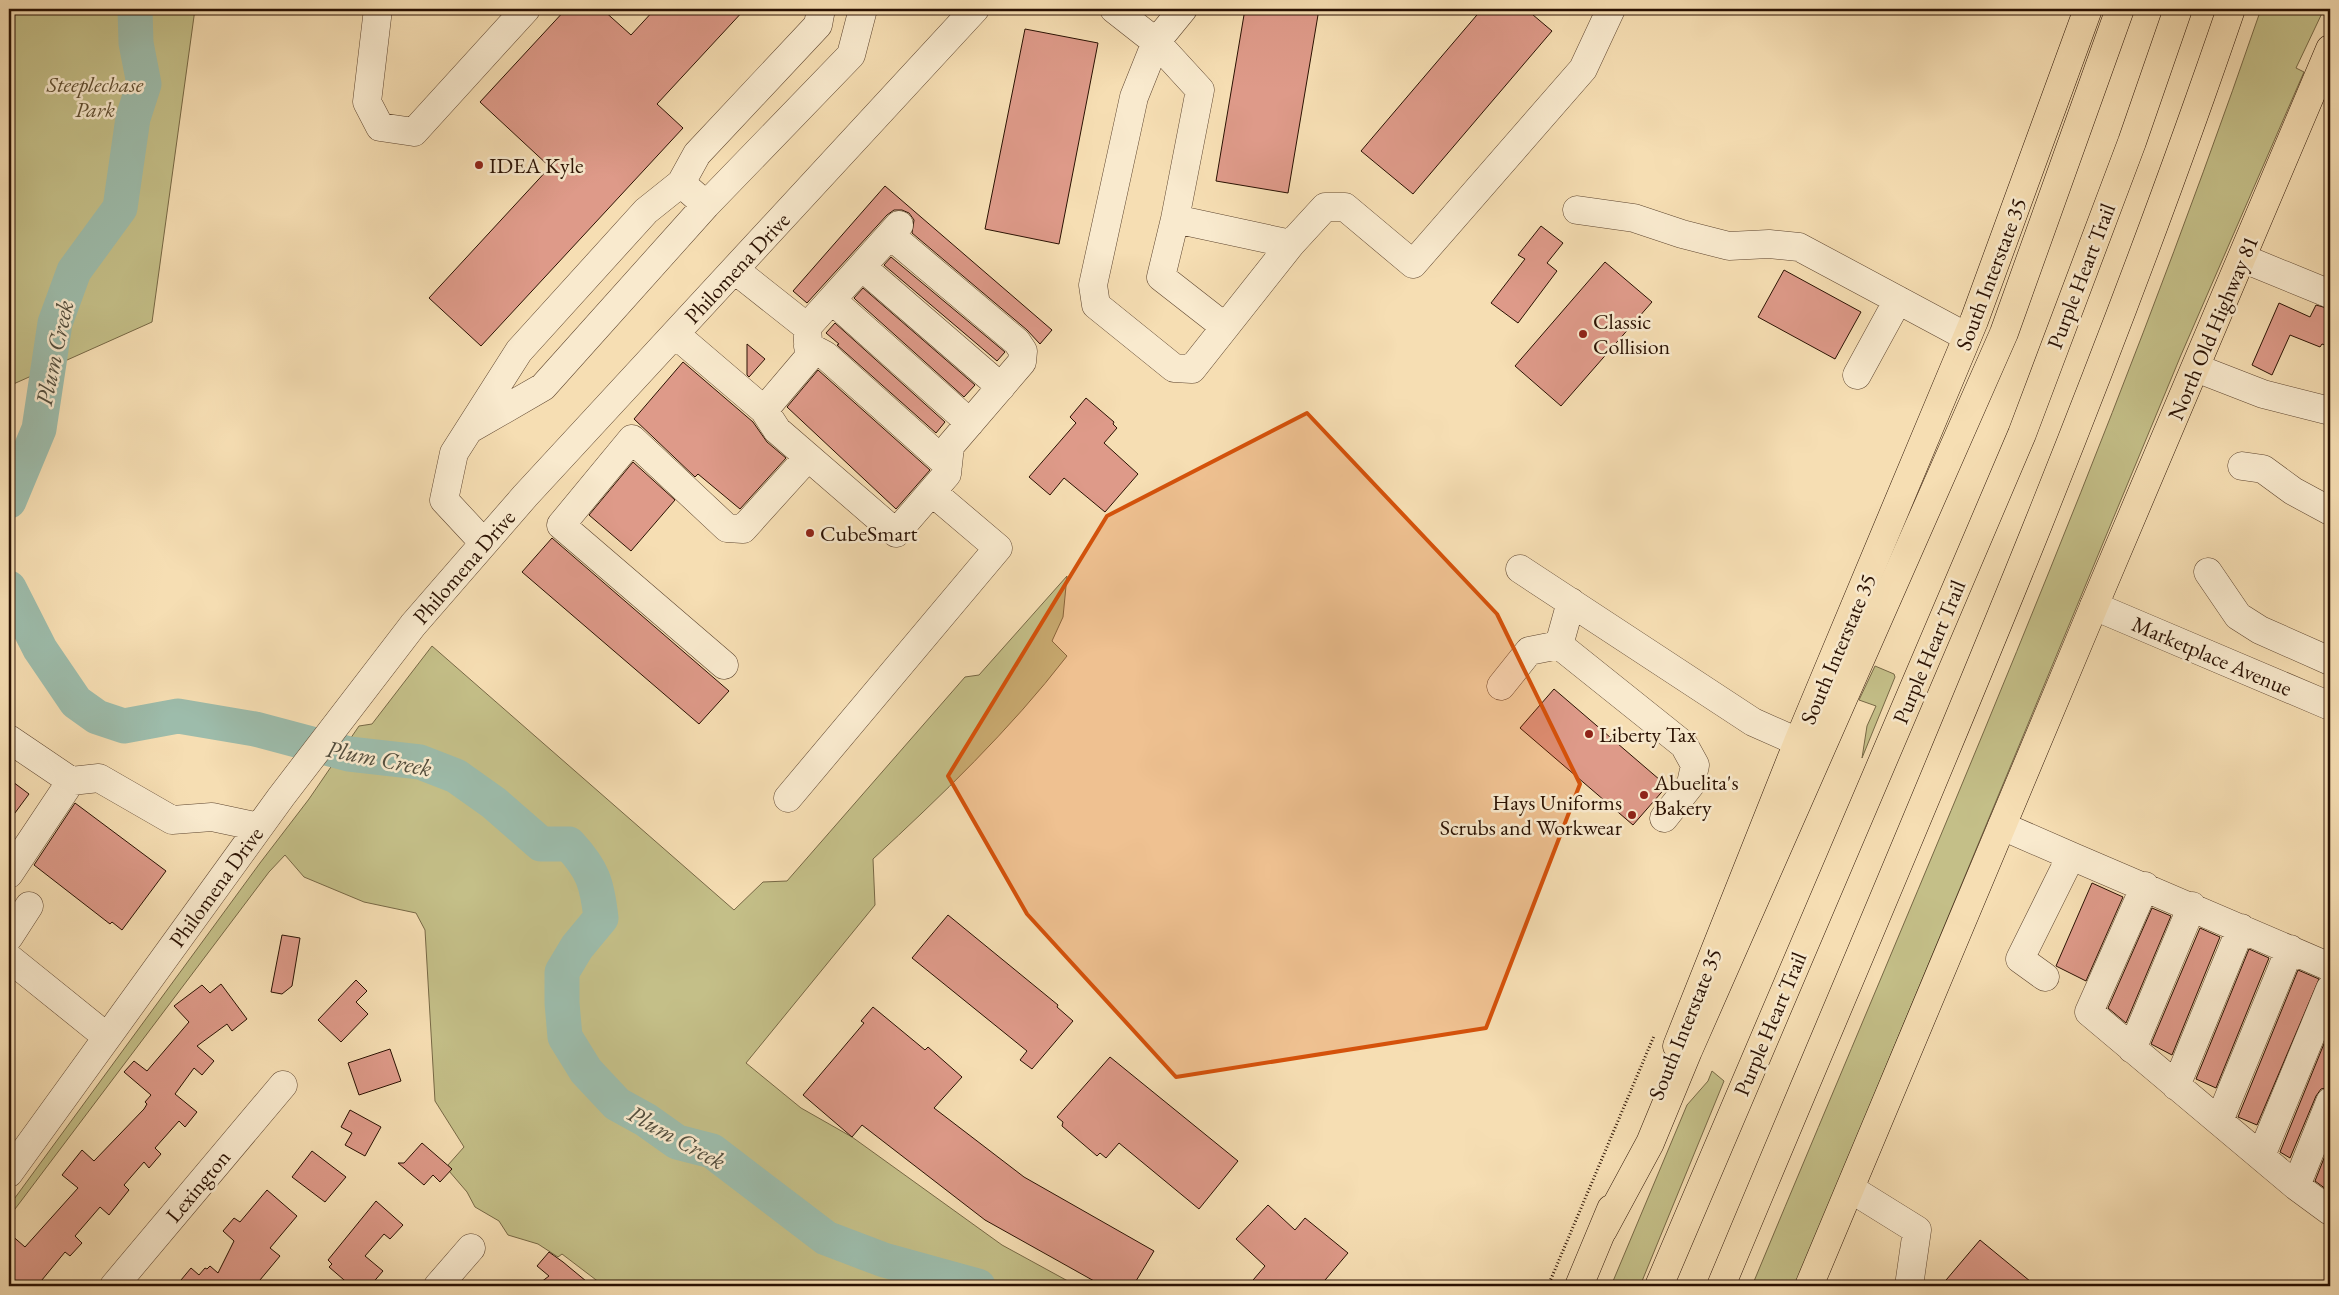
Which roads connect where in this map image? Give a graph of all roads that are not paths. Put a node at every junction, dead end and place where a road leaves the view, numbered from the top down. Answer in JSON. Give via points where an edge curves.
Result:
{"nodes":[{"id":1,"x":378,"y":9,"type":"edge"},
{"id":2,"x":526,"y":9,"type":"edge"},
{"id":3,"x":821,"y":9,"type":"edge"},
{"id":4,"x":863,"y":9,"type":"edge"},
{"id":5,"x":1114,"y":9,"type":"edge"},
{"id":6,"x":1183,"y":9,"type":"edge"},
{"id":7,"x":1611,"y":9,"type":"edge"},
{"id":8,"x":2088,"y":9,"type":"edge"},
{"id":9,"x":2120,"y":9,"type":"edge"},
{"id":10,"x":2178,"y":9,"type":"edge"},
{"id":11,"x":2231,"y":9,"type":"edge"},
{"id":12,"x":970,"y":10,"type":"edge"},
{"id":13,"x":1156,"y":42,"type":"junction"},
{"id":14,"x":2330,"y":49,"type":"edge"},
{"id":15,"x":681,"y":183,"type":"junction"},
{"id":16,"x":706,"y":205,"type":"junction"},
{"id":17,"x":1577,"y":210,"type":"dead end"},
{"id":18,"x":1175,"y":219,"type":"junction"},
{"id":19,"x":1291,"y":244,"type":"junction"},
{"id":20,"x":2242,"y":258,"type":"junction"},
{"id":21,"x":862,"y":267,"type":"junction"},
{"id":22,"x":734,"y":270,"type":"junction"},
{"id":23,"x":2330,"y":294,"type":"edge"},
{"id":24,"x":832,"y":300,"type":"junction"},
{"id":25,"x":1898,"y":300,"type":"junction"},
{"id":26,"x":1226,"y":327,"type":"junction"},
{"id":27,"x":675,"y":334,"type":"junction"},
{"id":28,"x":808,"y":337,"type":"junction"},
{"id":29,"x":1967,"y":337,"type":"junction"},
{"id":30,"x":2196,"y":368,"type":"junction"},
{"id":31,"x":1857,"y":374,"type":"dead end"},
{"id":32,"x":1001,"y":387,"type":"junction"},
{"id":33,"x":764,"y":410,"type":"junction"},
{"id":34,"x":2330,"y":411,"type":"edge"},
{"id":35,"x":970,"y":423,"type":"junction"},
{"id":36,"x":468,"y":430,"type":"junction"},
{"id":37,"x":808,"y":456,"type":"junction"},
{"id":38,"x":948,"y":465,"type":"junction"},
{"id":39,"x":2242,"y":466,"type":"dead end"},
{"id":40,"x":932,"y":492,"type":"junction"},
{"id":41,"x":2330,"y":511,"type":"edge"},
{"id":42,"x":484,"y":543,"type":"junction"},
{"id":43,"x":1520,"y":569,"type":"dead end"},
{"id":44,"x":2208,"y":572,"type":"dead end"},
{"id":45,"x":1570,"y":602,"type":"junction"},
{"id":46,"x":2094,"y":606,"type":"junction"},
{"id":47,"x":1559,"y":645,"type":"junction"},
{"id":48,"x":2330,"y":660,"type":"edge"},
{"id":49,"x":724,"y":665,"type":"dead end"},
{"id":50,"x":1501,"y":686,"type":"dead end"},
{"id":51,"x":2330,"y":706,"type":"edge"},
{"id":52,"x":9,"y":739,"type":"edge"},
{"id":53,"x":1798,"y":742,"type":"junction"},
{"id":54,"x":71,"y":781,"type":"junction"},
{"id":55,"x":788,"y":798,"type":"dead end"},
{"id":56,"x":1664,"y":818,"type":"dead end"},
{"id":57,"x":2002,"y":826,"type":"junction"},
{"id":58,"x":259,"y":827,"type":"junction"},
{"id":59,"x":2071,"y":856,"type":"junction"},
{"id":60,"x":9,"y":874,"type":"edge"},
{"id":61,"x":2145,"y":886,"type":"junction"},
{"id":62,"x":29,"y":906,"type":"dead end"},
{"id":63,"x":2192,"y":906,"type":"junction"},
{"id":64,"x":2241,"y":928,"type":"junction"},
{"id":65,"x":9,"y":937,"type":"edge"},
{"id":66,"x":2290,"y":949,"type":"junction"},
{"id":67,"x":9,"y":958,"type":"edge"},
{"id":68,"x":2330,"y":967,"type":"edge"},
{"id":69,"x":2045,"y":977,"type":"dead end"},
{"id":70,"x":2330,"y":989,"type":"edge"},
{"id":71,"x":107,"y":1037,"type":"junction"},
{"id":72,"x":2132,"y":1049,"type":"junction"},
{"id":73,"x":283,"y":1085,"type":"dead end"},
{"id":74,"x":2176,"y":1086,"type":"junction"},
{"id":75,"x":2330,"y":1102,"type":"edge"},
{"id":76,"x":2219,"y":1121,"type":"junction"},
{"id":77,"x":2261,"y":1156,"type":"junction"},
{"id":78,"x":9,"y":1173,"type":"edge"},
{"id":79,"x":2296,"y":1186,"type":"junction"},
{"id":80,"x":1850,"y":1189,"type":"junction"},
{"id":81,"x":2330,"y":1211,"type":"edge"},
{"id":82,"x":1603,"y":1230,"type":"junction"},
{"id":83,"x":471,"y":1248,"type":"dead end"},
{"id":84,"x":114,"y":1286,"type":"edge"},
{"id":85,"x":438,"y":1286,"type":"edge"},
{"id":86,"x":1579,"y":1286,"type":"edge"},
{"id":87,"x":1659,"y":1286,"type":"edge"},
{"id":88,"x":1721,"y":1286,"type":"edge"},
{"id":89,"x":1810,"y":1286,"type":"edge"},
{"id":90,"x":1909,"y":1286,"type":"edge"}],
"edges":[{"from":1,"to":2,"type":"street","via":[[367,102],[380,127],[414,132]]},
{"from":3,"to":15,"type":"street","via":[[818,26],[697,154]]},
{"from":4,"to":16,"type":"street","via":[[850,55]]},
{"from":5,"to":13,"type":"street"},
{"from":6,"to":13,"type":"street"},
{"from":7,"to":19,"type":"street","via":[[1583,69],[1412,264],[1345,207],[1325,207]]},
{"from":8,"to":29,"type":"main road","name":"South Interstate 35"},
{"from":9,"to":82,"type":"main road","via":[[2004,333],[1650,1144]]},
{"from":10,"to":87,"type":"main road","name":"Purple Heart Trail","via":[[2132,142],[2022,434]]},
{"from":11,"to":88,"type":"main road","via":[[2164,202],[2092,390],[1998,624]]},
{"from":12,"to":22,"type":"street","name":"Philomena Drive"},
{"from":13,"to":18,"type":"street","via":[[1200,90]]},
{"from":13,"to":26,"type":"street","via":[[1134,97],[1093,285],[1096,305],[1174,368],[1192,369]]},
{"from":14,"to":20,"type":"main road","name":"North Old Highway 81"},
{"from":15,"to":16,"type":"street"},
{"from":15,"to":36,"type":"street","via":[[646,211],[519,351]]},
{"from":16,"to":36,"type":"street","via":[[543,388]]},
{"from":17,"to":25,"type":"street","via":[[1634,218],[1729,246],[1770,244],[1799,247]]},
{"from":18,"to":19,"type":"street"},
{"from":18,"to":26,"type":"street","via":[[1161,277]]},
{"from":19,"to":26,"type":"street"},
{"from":20,"to":23,"type":"street"},
{"from":20,"to":30,"type":"main road","name":"North Old Highway 81"},
{"from":21,"to":24,"type":"street"},
{"from":21,"to":32,"type":"street"},
{"from":21,"to":32,"type":"street","via":[[895,230],[1017,342],[1023,351],[1022,362]]},
{"from":22,"to":27,"type":"street","name":"Philomena Drive"},
{"from":22,"to":28,"type":"street"},
{"from":24,"to":28,"type":"street"},
{"from":24,"to":35,"type":"street"},
{"from":25,"to":29,"type":"street"},
{"from":25,"to":31,"type":"street"},
{"from":27,"to":33,"type":"street"},
{"from":27,"to":42,"type":"street","name":"Philomena Drive"},
{"from":28,"to":33,"type":"street","via":[[809,357]]},
{"from":28,"to":38,"type":"street"},
{"from":29,"to":53,"type":"main road","name":"South Interstate 35"},
{"from":30,"to":34,"type":"street","via":[[2263,394]]},
{"from":30,"to":46,"type":"main road","name":"North Old Highway 81"},
{"from":32,"to":35,"type":"street"},
{"from":33,"to":37,"type":"street","via":[[776,430]]},
{"from":35,"to":38,"type":"street","via":[[950,446]]},
{"from":36,"to":42,"type":"street","via":[[454,452],[444,500]]},
{"from":37,"to":40,"type":"street","via":[[896,534]]},
{"from":37,"to":49,"type":"street","via":[[743,529],[727,528],[632,439],[561,525]]},
{"from":38,"to":40,"type":"street","via":[[947,474]]},
{"from":39,"to":41,"type":"street","via":[[2263,469],[2293,491]]},
{"from":40,"to":55,"type":"street","via":[[998,548]]},
{"from":42,"to":58,"type":"street","name":"Philomena Drive","via":[[413,626]]},
{"from":43,"to":45,"type":"street"},
{"from":44,"to":48,"type":"street","via":[[2238,616],[2260,630]]},
{"from":45,"to":47,"type":"street"},
{"from":45,"to":53,"type":"street","via":[[1752,722]]},
{"from":46,"to":51,"type":"street","name":"Marketplace Avenue"},
{"from":46,"to":57,"type":"main road"},
{"from":47,"to":50,"type":"street","via":[[1529,651]]},
{"from":47,"to":56,"type":"street","via":[[1684,745],[1695,765],[1691,784]]},
{"from":52,"to":54,"type":"street"},
{"from":53,"to":82,"type":"main road","name":"South Interstate 35"},
{"from":54,"to":58,"type":"street","via":[[99,778],[172,820],[212,817]]},
{"from":54,"to":60,"type":"street"},
{"from":57,"to":59,"type":"street"},
{"from":57,"to":80,"type":"main road"},
{"from":58,"to":71,"type":"street","name":"Philomena Drive"},
{"from":59,"to":61,"type":"street"},
{"from":59,"to":69,"type":"street","via":[[2020,959]]},
{"from":61,"to":63,"type":"street"},
{"from":61,"to":72,"type":"street","via":[[2089,1012]]},
{"from":62,"to":65,"type":"street"},
{"from":63,"to":64,"type":"street"},
{"from":63,"to":72,"type":"street"},
{"from":64,"to":66,"type":"street"},
{"from":64,"to":74,"type":"street"},
{"from":66,"to":68,"type":"street"},
{"from":66,"to":76,"type":"street"},
{"from":67,"to":71,"type":"street"},
{"from":70,"to":77,"type":"street"},
{"from":71,"to":78,"type":"street","name":"Philomena Drive"},
{"from":72,"to":74,"type":"street"},
{"from":73,"to":84,"type":"street","name":"Lexington"},
{"from":74,"to":76,"type":"street"},
{"from":75,"to":79,"type":"street"},
{"from":76,"to":77,"type":"street"},
{"from":77,"to":79,"type":"street"},
{"from":79,"to":81,"type":"street"},
{"from":80,"to":89,"type":"main road"},
{"from":80,"to":90,"type":"street","via":[[1917,1230]]},
{"from":82,"to":86,"type":"main road","name":"South Interstate 35"},
{"from":83,"to":85,"type":"street"}]}
